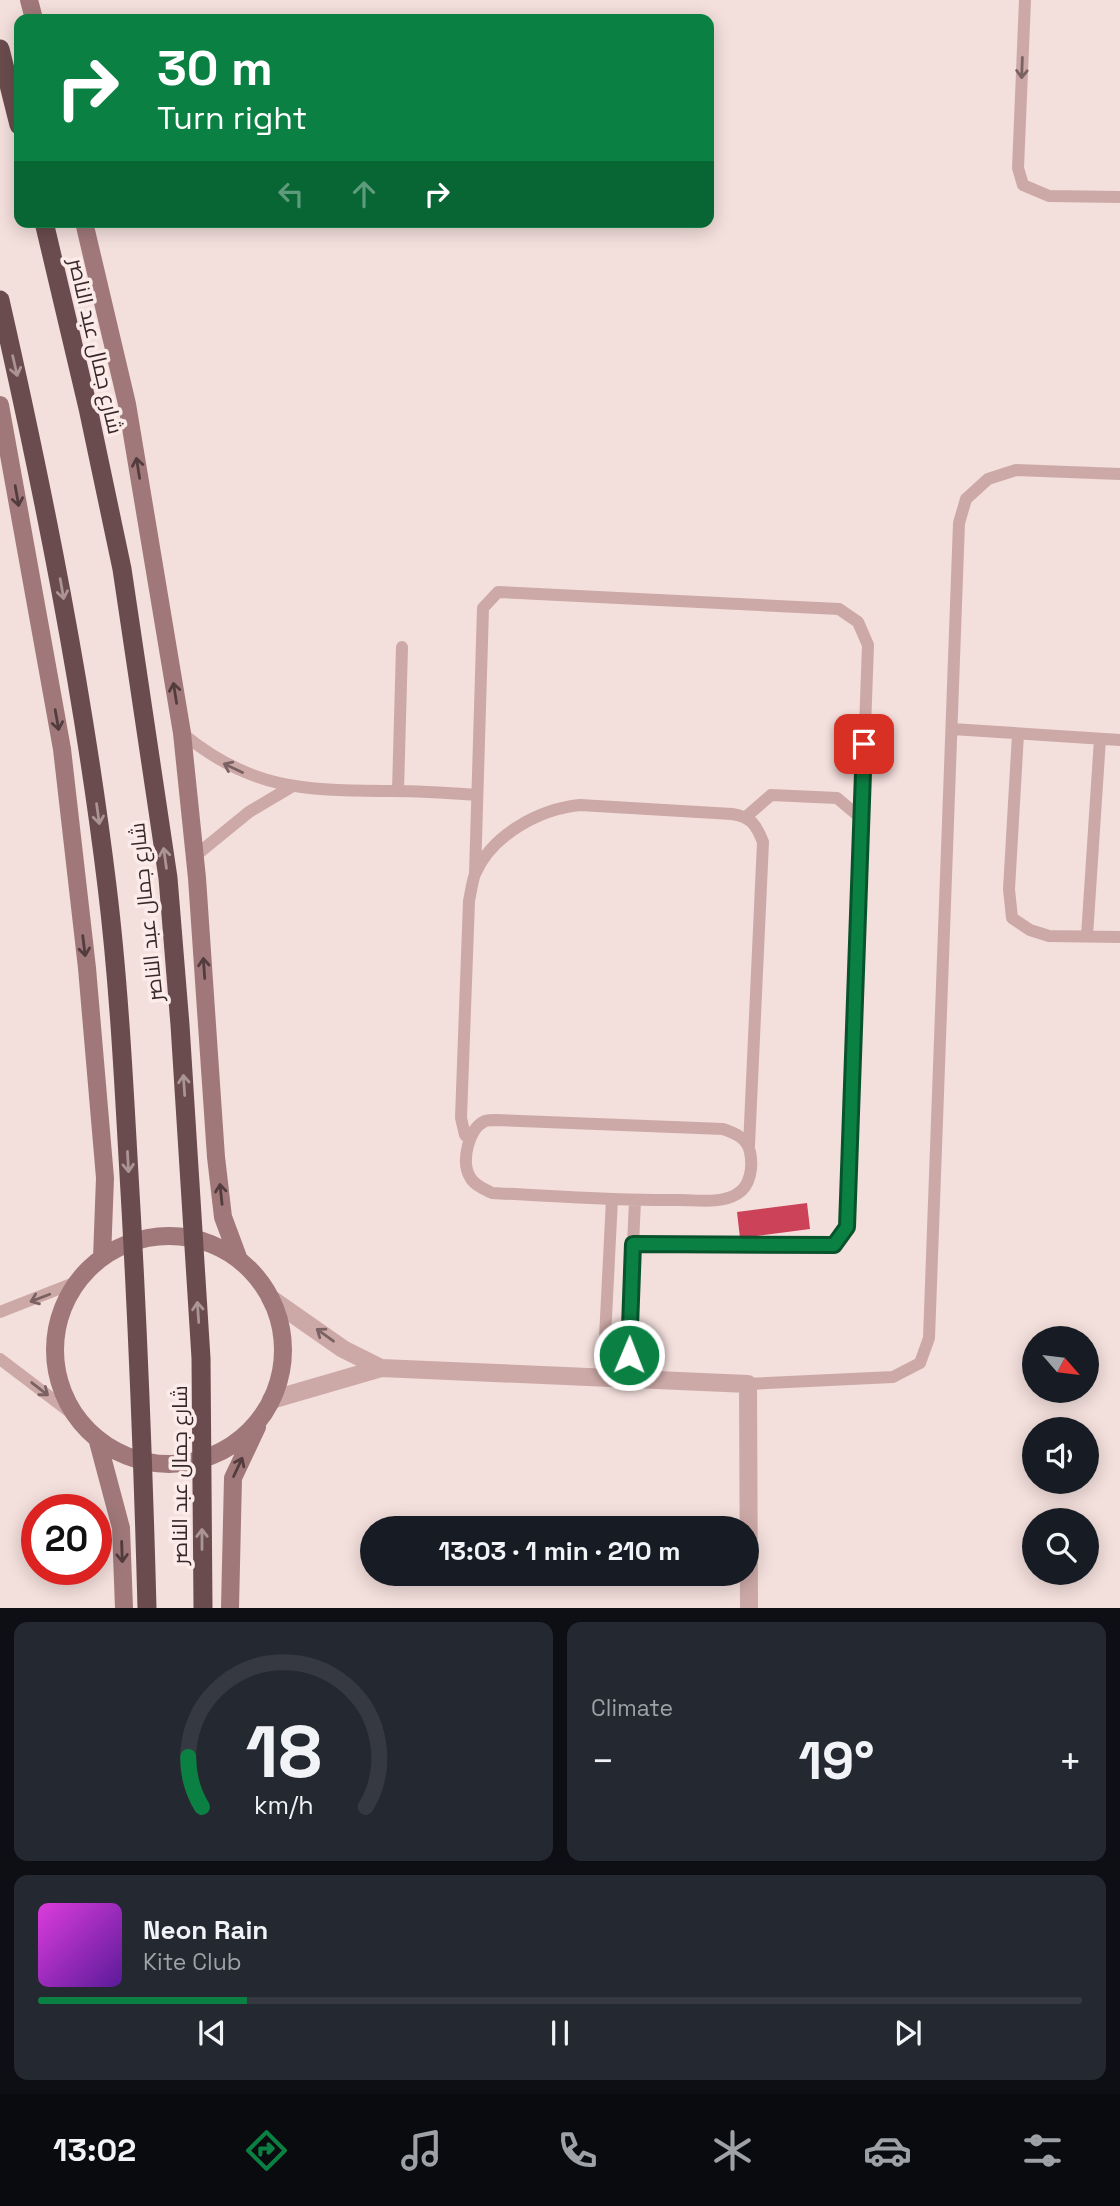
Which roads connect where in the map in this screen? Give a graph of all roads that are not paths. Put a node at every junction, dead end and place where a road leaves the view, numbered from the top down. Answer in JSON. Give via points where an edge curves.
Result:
{"nodes":[{"id":1,"x":1025,"y":0,"type":"edge"},
{"id":2,"x":0,"y":49,"type":"edge"},
{"id":3,"x":14,"y":105,"type":"edge"},
{"id":4,"x":1120,"y":197,"type":"edge"},
{"id":5,"x":45,"y":228,"type":"edge"},
{"id":6,"x":84,"y":228,"type":"edge"},
{"id":7,"x":0,"y":300,"type":"edge"},
{"id":8,"x":0,"y":405,"type":"edge"},
{"id":9,"x":1120,"y":474,"type":"edge"},
{"id":10,"x":402,"y":646,"type":"dead end"},
{"id":11,"x":952,"y":729,"type":"junction"},
{"id":12,"x":181,"y":733,"type":"junction"},
{"id":13,"x":1018,"y":734,"type":"junction"},
{"id":14,"x":1100,"y":739,"type":"junction"},
{"id":15,"x":1120,"y":740,"type":"edge"},
{"id":16,"x":291,"y":787,"type":"junction"},
{"id":17,"x":398,"y":791,"type":"junction"},
{"id":18,"x":477,"y":795,"type":"junction"},
{"id":19,"x":747,"y":816,"type":"junction"},
{"id":20,"x":862,"y":819,"type":"junction"},
{"id":21,"x":195,"y":856,"type":"junction"},
{"id":22,"x":475,"y":874,"type":"junction"},
{"id":23,"x":1087,"y":936,"type":"junction"},
{"id":24,"x":1120,"y":937,"type":"edge"},
{"id":25,"x":470,"y":1139,"type":"junction"},
{"id":26,"x":749,"y":1146,"type":"junction"},
{"id":27,"x":612,"y":1199,"type":"junction"},
{"id":28,"x":635,"y":1201,"type":"junction"},
{"id":29,"x":633,"y":1244,"type":"junction"},
{"id":30,"x":102,"y":1258,"type":"junction"},
{"id":31,"x":239,"y":1260,"type":"junction"},
{"id":32,"x":79,"y":1281,"type":"junction"},
{"id":33,"x":270,"y":1298,"type":"junction"},
{"id":34,"x":0,"y":1312,"type":"edge"},
{"id":35,"x":0,"y":1359,"type":"edge"},
{"id":36,"x":382,"y":1368,"type":"junction"},
{"id":37,"x":603,"y":1377,"type":"junction"},
{"id":38,"x":629,"y":1378,"type":"junction"},
{"id":39,"x":748,"y":1384,"type":"junction"},
{"id":40,"x":267,"y":1407,"type":"junction"},
{"id":41,"x":79,"y":1419,"type":"junction"},
{"id":42,"x":97,"y":1438,"type":"junction"},
{"id":43,"x":124,"y":1608,"type":"edge"},
{"id":44,"x":147,"y":1608,"type":"edge"},
{"id":45,"x":203,"y":1608,"type":"edge"},
{"id":46,"x":230,"y":1608,"type":"edge"},
{"id":47,"x":749,"y":1608,"type":"edge"}],
"edges":[{"from":1,"to":4,"type":"lane","one_way":true,"via":[[1018,168],[1023,185],[1049,196]]},
{"from":2,"to":3,"type":"highway"},
{"from":45,"to":5,"type":"highway","name":"شارع جمال عبد الناصر","one_way":true,"bridge":true,"via":[[201,1358],[168,878],[121,569]]},
{"from":12,"to":6,"type":"main road","one_way":true,"via":[[127,404]]},
{"from":7,"to":44,"type":"highway","name":"شارع جمال عبد الناصر","one_way":true,"bridge":true,"via":[[62,589],[108,890],[121,1028],[139,1345]]},
{"from":8,"to":30,"type":"main road","one_way":true,"via":[[62,749],[105,1178]]},
{"from":9,"to":11,"type":"lane","via":[[1016,470],[988,479],[965,499],[959,523]]},
{"from":10,"to":17,"type":"lane"},
{"from":11,"to":13,"type":"lane"},
{"from":11,"to":39,"type":"lane","via":[[929,1338],[920,1363],[893,1377]]},
{"from":16,"to":12,"type":"lane","one_way":true,"via":[[220,762]]},
{"from":12,"to":21,"type":"main road"},
{"from":13,"to":14,"type":"lane"},
{"from":13,"to":23,"type":"lane","via":[[1009,889],[1013,918],[1049,936]]},
{"from":14,"to":15,"type":"lane"},
{"from":14,"to":23,"type":"lane"},
{"from":16,"to":17,"type":"lane"},
{"from":16,"to":21,"type":"lane","via":[[249,811]]},
{"from":17,"to":18,"type":"lane"},
{"from":18,"to":20,"type":"lane","via":[[483,608],[498,592],[839,608],[858,622],[868,645]]},
{"from":18,"to":22,"type":"lane"},
{"from":19,"to":20,"type":"lane","via":[[771,796],[837,799]]},
{"from":19,"to":22,"type":"lane","via":[[561,807],[511,832]]},
{"from":19,"to":26,"type":"lane","via":[[763,842]]},
{"from":20,"to":29,"type":"lane","via":[[847,1227],[834,1245]]},
{"from":31,"to":21,"type":"main road","one_way":true,"via":[[223,1217],[216,1157]]},
{"from":22,"to":25,"type":"lane","via":[[469,901],[461,1118]]},
{"from":23,"to":24,"type":"lane"},
{"from":25,"to":26,"type":"lane","via":[[484,1122],[496,1120],[723,1129],[738,1134]]},
{"from":25,"to":27,"type":"lane","via":[[466,1166],[471,1179],[492,1193]]},
{"from":26,"to":28,"type":"lane","via":[[750,1174],[736,1195],[721,1200]]},
{"from":27,"to":28,"type":"lane"},
{"from":27,"to":37,"type":"lane"},
{"from":28,"to":29,"type":"lane"},
{"from":29,"to":38,"type":"lane"},
{"from":30,"to":31,"type":"main road","via":[[127,1244],[170,1236],[199,1240]]},
{"from":30,"to":32,"type":"main road"},
{"from":31,"to":33,"type":"main road"},
{"from":32,"to":34,"type":"lane","one_way":true},
{"from":32,"to":41,"type":"main road","via":[[61,1317],[55,1357],[65,1396]]},
{"from":36,"to":33,"type":"street","one_way":true,"via":[[343,1349]]},
{"from":33,"to":40,"type":"main road","via":[[282,1341],[281,1371]]},
{"from":35,"to":41,"type":"lane","one_way":true},
{"from":36,"to":37,"type":"street"},
{"from":36,"to":40,"type":"street"},
{"from":37,"to":38,"type":"street"},
{"from":38,"to":39,"type":"street"},
{"from":39,"to":47,"type":"street"},
{"from":40,"to":42,"type":"main road","via":[[229,1446],[185,1463],[139,1460]]},
{"from":46,"to":40,"type":"main road","one_way":true,"via":[[233,1478]]},
{"from":41,"to":42,"type":"main road"},
{"from":42,"to":43,"type":"main road","one_way":true,"via":[[121,1528]]}]}
